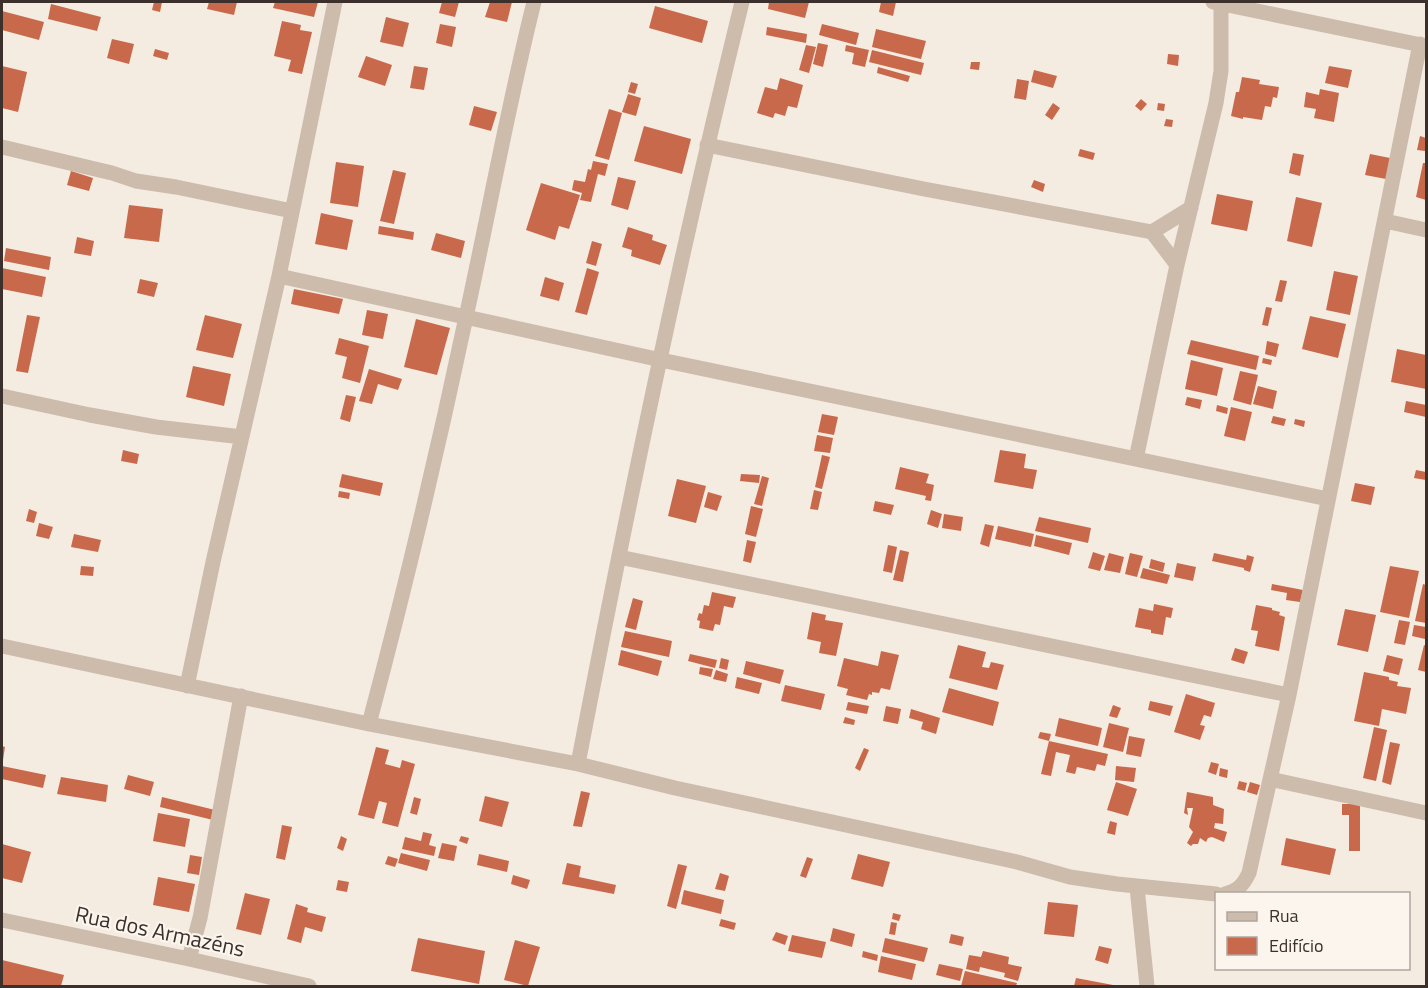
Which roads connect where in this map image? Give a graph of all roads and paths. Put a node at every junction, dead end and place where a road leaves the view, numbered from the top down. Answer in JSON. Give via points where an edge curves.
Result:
{"nodes":[{"id":1,"x":335,"y":2,"type":"edge"},
{"id":2,"x":534,"y":2,"type":"edge"},
{"id":3,"x":742,"y":2,"type":"edge"},
{"id":4,"x":1218,"y":2,"type":"edge"},
{"id":5,"x":1423,"y":45,"type":"edge"},
{"id":6,"x":707,"y":145,"type":"junction"},
{"id":7,"x":2,"y":147,"type":"edge"},
{"id":8,"x":1191,"y":208,"type":"junction"},
{"id":9,"x":292,"y":211,"type":"junction"},
{"id":10,"x":1385,"y":221,"type":"junction"},
{"id":11,"x":1426,"y":230,"type":"edge"},
{"id":12,"x":1152,"y":232,"type":"junction"},
{"id":13,"x":1177,"y":265,"type":"junction"},
{"id":14,"x":279,"y":276,"type":"junction"},
{"id":15,"x":466,"y":318,"type":"junction"},
{"id":16,"x":661,"y":360,"type":"junction"},
{"id":17,"x":2,"y":396,"type":"edge"},
{"id":18,"x":242,"y":437,"type":"junction"},
{"id":19,"x":1136,"y":459,"type":"junction"},
{"id":20,"x":1328,"y":499,"type":"junction"},
{"id":21,"x":619,"y":557,"type":"junction"},
{"id":22,"x":2,"y":646,"type":"edge"},
{"id":23,"x":187,"y":686,"type":"junction"},
{"id":24,"x":1289,"y":695,"type":"junction"},
{"id":25,"x":241,"y":696,"type":"junction"},
{"id":26,"x":369,"y":724,"type":"junction"},
{"id":27,"x":578,"y":764,"type":"junction"},
{"id":28,"x":1270,"y":779,"type":"junction"},
{"id":29,"x":1426,"y":813,"type":"edge"},
{"id":30,"x":1137,"y":887,"type":"junction"},
{"id":31,"x":1232,"y":892,"type":"edge"},
{"id":32,"x":1215,"y":894,"type":"edge"},
{"id":33,"x":2,"y":920,"type":"edge"},
{"id":34,"x":189,"y":959,"type":"junction"},
{"id":35,"x":309,"y":987,"type":"edge"},
{"id":36,"x":1147,"y":987,"type":"edge"}],
"edges":[{"from":1,"to":9,"type":"street"},
{"from":2,"to":15,"type":"street"},
{"from":3,"to":6,"type":"street"},
{"from":4,"to":5,"type":"street"},
{"from":4,"to":8,"type":"street","via":[[1222,23],[1221,71]]},
{"from":5,"to":10,"type":"street"},
{"from":6,"to":12,"type":"street"},
{"from":6,"to":16,"type":"street"},
{"from":7,"to":9,"type":"street","via":[[136,181]]},
{"from":8,"to":12,"type":"street"},
{"from":8,"to":13,"type":"street"},
{"from":9,"to":14,"type":"street"},
{"from":10,"to":11,"type":"street"},
{"from":10,"to":20,"type":"street"},
{"from":12,"to":13,"type":"street"},
{"from":13,"to":19,"type":"street"},
{"from":14,"to":15,"type":"street"},
{"from":14,"to":18,"type":"street"},
{"from":15,"to":16,"type":"street"},
{"from":15,"to":26,"type":"street","via":[[434,466]]},
{"from":16,"to":19,"type":"street"},
{"from":16,"to":21,"type":"street"},
{"from":17,"to":18,"type":"street","via":[[156,427]]},
{"from":18,"to":23,"type":"street"},
{"from":19,"to":20,"type":"street"},
{"from":20,"to":24,"type":"street"},
{"from":21,"to":24,"type":"street"},
{"from":21,"to":27,"type":"street"},
{"from":22,"to":23,"type":"street"},
{"from":23,"to":25,"type":"street"},
{"from":24,"to":28,"type":"street"},
{"from":25,"to":26,"type":"street"},
{"from":25,"to":34,"type":"street"},
{"from":26,"to":27,"type":"street"},
{"from":27,"to":30,"type":"street","via":[[1071,877]]},
{"from":28,"to":29,"type":"street"},
{"from":28,"to":31,"type":"street","via":[[1249,873],[1244,883]]},
{"from":30,"to":32,"type":"street"},
{"from":30,"to":36,"type":"street"},
{"from":33,"to":34,"type":"street","name":"Rua dos Armazéns"},
{"from":34,"to":35,"type":"street","name":"Rua dos Armazéns"}]}
